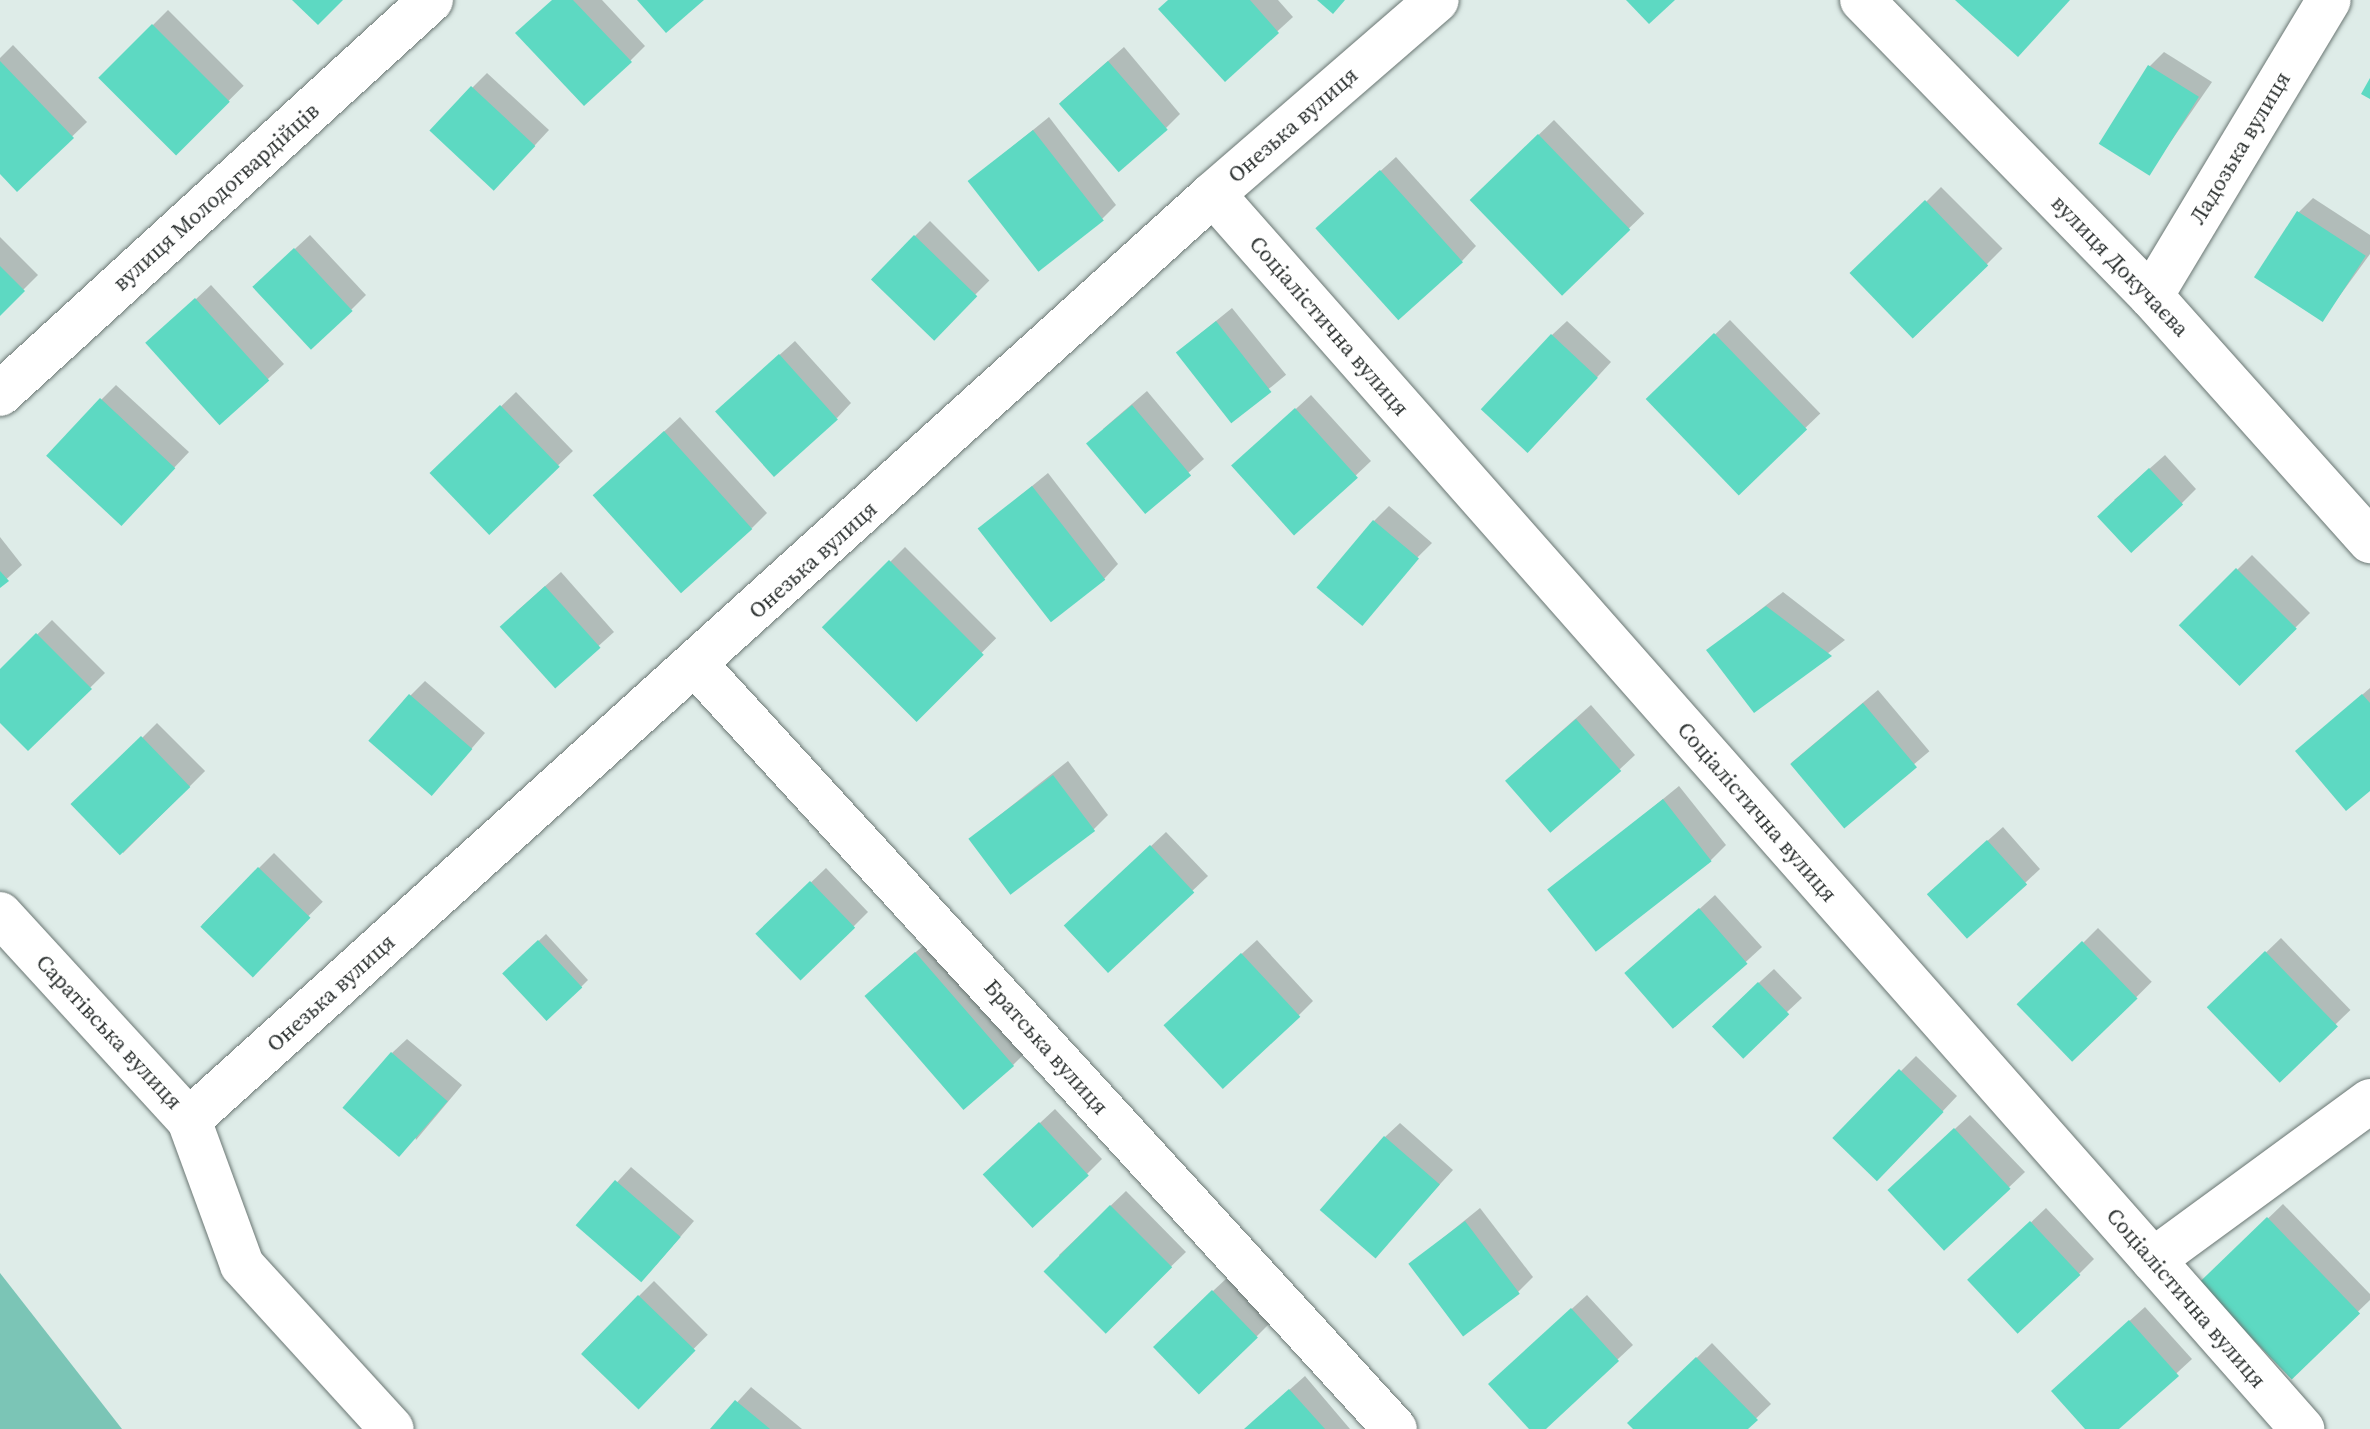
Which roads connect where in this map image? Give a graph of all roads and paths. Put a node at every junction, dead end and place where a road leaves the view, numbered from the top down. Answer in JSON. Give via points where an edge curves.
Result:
{"nodes":[{"id":1,"x":431,"y":0,"type":"edge"},
{"id":2,"x":1437,"y":0,"type":"edge"},
{"id":3,"x":1862,"y":0,"type":"edge"},
{"id":4,"x":2329,"y":0,"type":"edge"},
{"id":5,"x":1213,"y":194,"type":"junction"},
{"id":6,"x":2151,"y":296,"type":"junction"},
{"id":7,"x":0,"y":394,"type":"edge"},
{"id":8,"x":2370,"y":541,"type":"edge"},
{"id":9,"x":697,"y":666,"type":"junction"},
{"id":10,"x":0,"y":914,"type":"edge"},
{"id":11,"x":2370,"y":1101,"type":"edge"},
{"id":12,"x":189,"y":1120,"type":"junction"},
{"id":13,"x":2153,"y":1260,"type":"junction"},
{"id":14,"x":392,"y":1429,"type":"edge"},
{"id":15,"x":1395,"y":1429,"type":"edge"},
{"id":16,"x":2302,"y":1429,"type":"edge"}],
"edges":[{"from":1,"to":7,"type":"street","name":"вулиця Молодогвардійців"},
{"from":2,"to":5,"type":"street","name":"Онезька вулиця"},
{"from":3,"to":6,"type":"street","name":"вулиця Докучаєва"},
{"from":4,"to":6,"type":"street","name":"Ладозька вулиця"},
{"from":5,"to":9,"type":"street","name":"Онезька вулиця"},
{"from":5,"to":13,"type":"street","name":"Соціалістична вулиця"},
{"from":6,"to":8,"type":"street","name":"вулиця Докучаєва"},
{"from":9,"to":12,"type":"street","name":"Онезька вулиця"},
{"from":9,"to":15,"type":"street","name":"Братська вулиця"},
{"from":10,"to":12,"type":"street","name":"Саратівська вулиця"},
{"from":11,"to":13,"type":"street"},
{"from":12,"to":14,"type":"street","name":"Саратівська вулиця","via":[[242,1265]]},
{"from":13,"to":16,"type":"street","name":"Соціалістична вулиця"}]}
